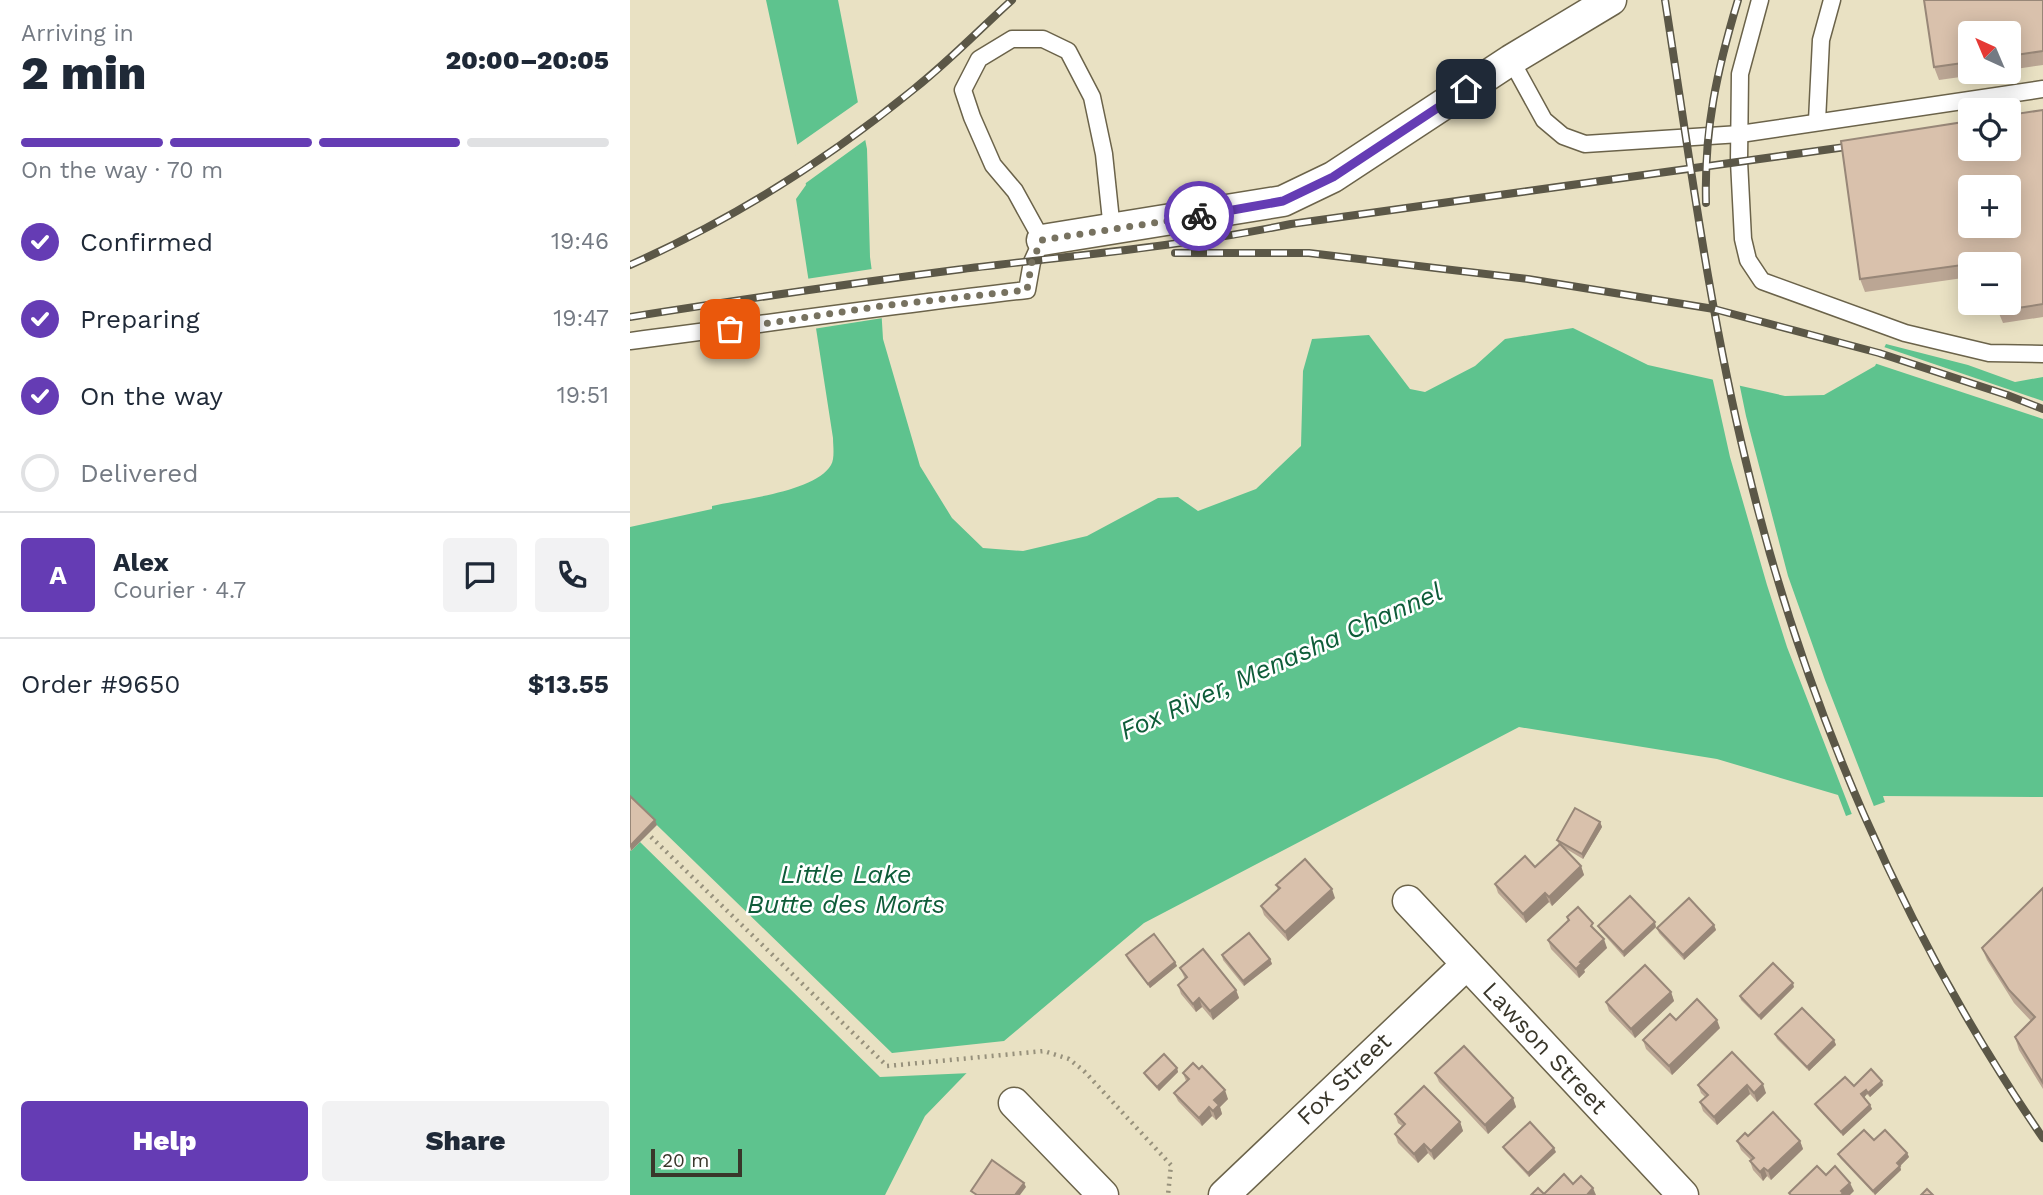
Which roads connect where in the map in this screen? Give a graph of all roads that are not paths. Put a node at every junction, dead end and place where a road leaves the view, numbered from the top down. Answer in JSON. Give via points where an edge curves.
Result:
{"nodes":[{"id":1,"x":1611,"y":0,"type":"edge"},
{"id":2,"x":1760,"y":0,"type":"edge"},
{"id":3,"x":1832,"y":0,"type":"edge"},
{"id":4,"x":1511,"y":60,"type":"junction"},
{"id":5,"x":2043,"y":89,"type":"edge"},
{"id":6,"x":1818,"y":121,"type":"junction"},
{"id":7,"x":1740,"y":134,"type":"junction"},
{"id":8,"x":1112,"y":230,"type":"junction"},
{"id":9,"x":1042,"y":240,"type":"junction"},
{"id":10,"x":630,"y":341,"type":"edge"},
{"id":11,"x":2043,"y":354,"type":"edge"},
{"id":12,"x":1408,"y":901,"type":"dead end"},
{"id":13,"x":1466,"y":965,"type":"junction"},
{"id":14,"x":1014,"y":1102,"type":"dead end"},
{"id":15,"x":1103,"y":1195,"type":"edge"},
{"id":16,"x":1224,"y":1195,"type":"edge"},
{"id":17,"x":1683,"y":1195,"type":"edge"}],
"edges":[{"from":1,"to":4,"type":"street"},
{"from":2,"to":7,"type":"lane","via":[[1740,74]]},
{"from":3,"to":6,"type":"lane","via":[[1821,40]]},
{"from":4,"to":7,"type":"lane","via":[[1544,120],[1563,136],[1585,144]]},
{"from":4,"to":8,"type":"street","via":[[1333,177],[1283,201]]},
{"from":5,"to":6,"type":"lane"},
{"from":6,"to":7,"type":"lane"},
{"from":7,"to":11,"type":"lane","via":[[1743,239],[1748,260],[1762,281],[1905,333],[1989,353]]},
{"from":8,"to":9,"type":"street"},
{"from":8,"to":9,"type":"lane","via":[[1104,154],[1092,97],[1079,71],[1068,51],[1043,39],[1012,39],[979,59],[963,90],[993,165],[1015,191]]},
{"from":9,"to":10,"type":"lane","via":[[1032,261],[1027,290]]},
{"from":12,"to":13,"type":"street","name":"Lawson Street"},
{"from":13,"to":16,"type":"street","name":"Fox Street"},
{"from":13,"to":17,"type":"street","name":"Lawson Street"},
{"from":14,"to":15,"type":"street"}]}
